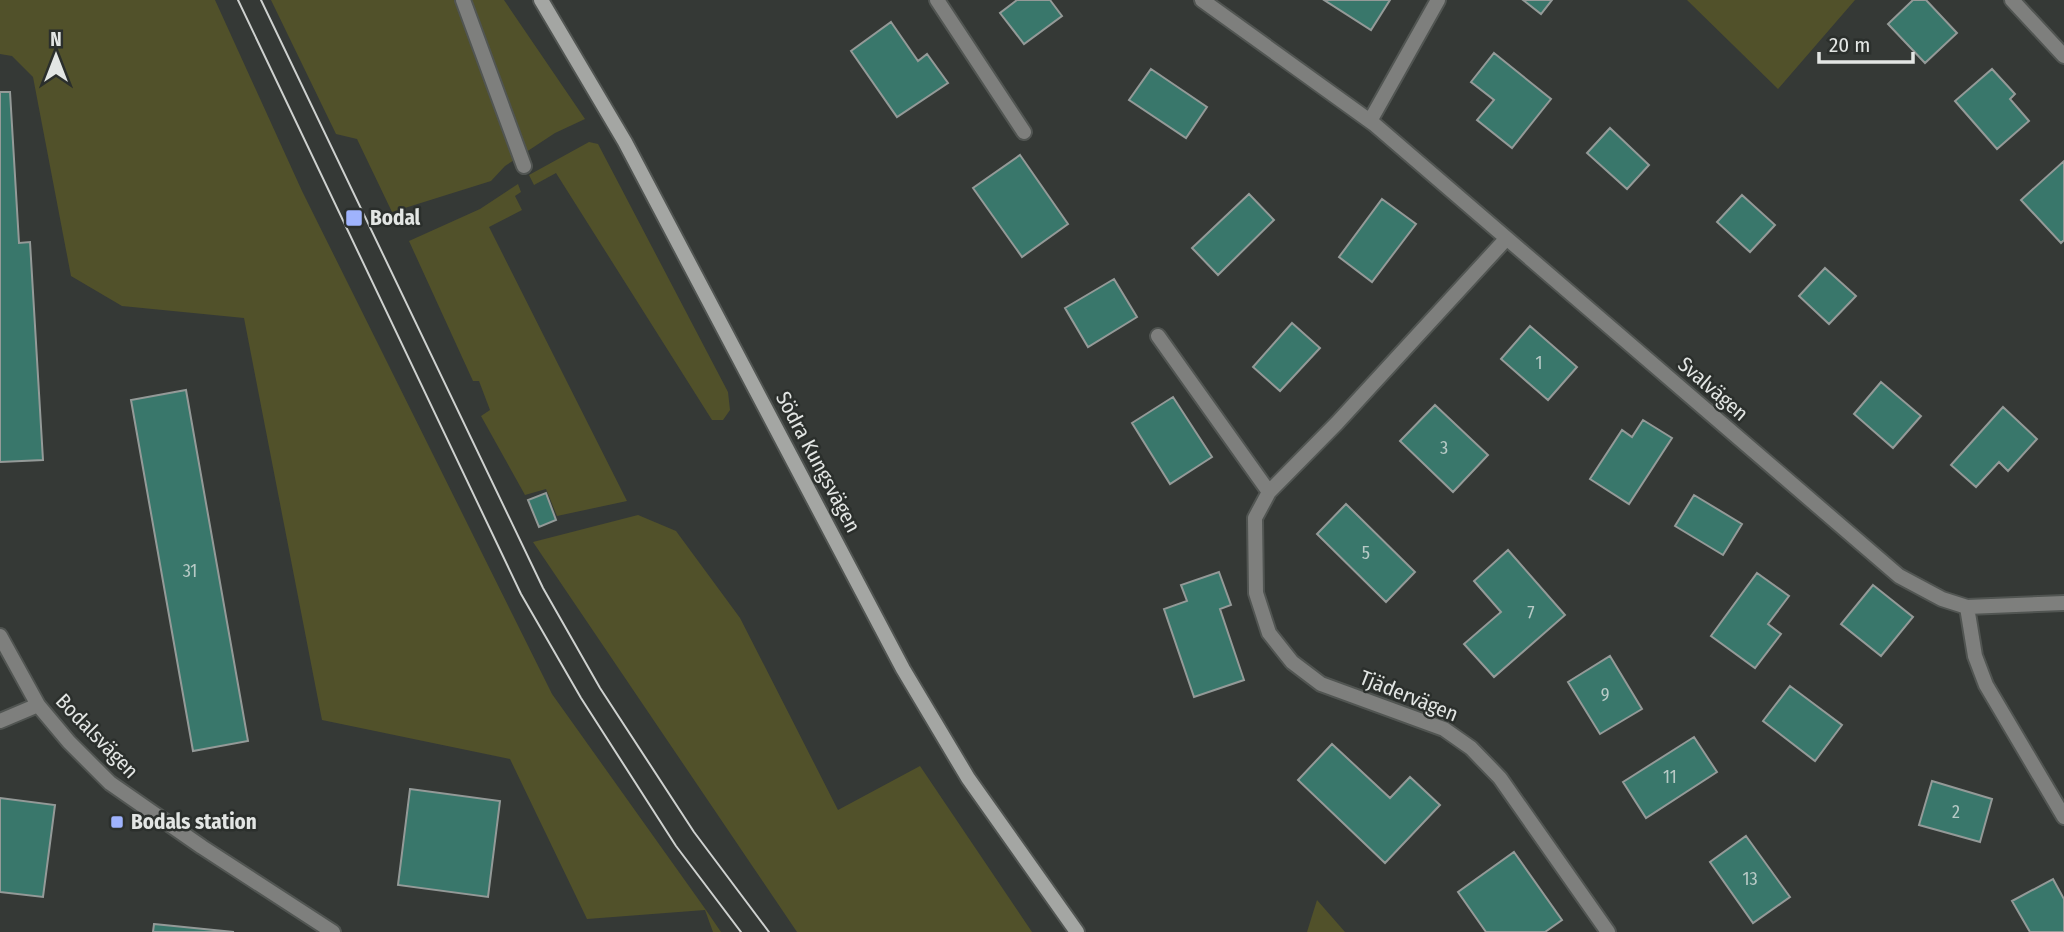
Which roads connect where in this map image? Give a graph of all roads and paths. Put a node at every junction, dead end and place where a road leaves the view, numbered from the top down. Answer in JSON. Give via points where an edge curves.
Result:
{"nodes":[{"id":1,"x":463,"y":0,"type":"edge"},
{"id":2,"x":541,"y":0,"type":"edge"},
{"id":3,"x":937,"y":0,"type":"edge"},
{"id":4,"x":1202,"y":0,"type":"edge"},
{"id":5,"x":1438,"y":0,"type":"edge"},
{"id":6,"x":2012,"y":0,"type":"edge"},
{"id":7,"x":2064,"y":57,"type":"edge"},
{"id":8,"x":1370,"y":121,"type":"junction"},
{"id":9,"x":1024,"y":132,"type":"dead end"},
{"id":10,"x":524,"y":166,"type":"dead end"},
{"id":11,"x":1506,"y":239,"type":"junction"},
{"id":12,"x":1158,"y":336,"type":"dead end"},
{"id":13,"x":1269,"y":492,"type":"junction"},
{"id":14,"x":2064,"y":603,"type":"edge"},
{"id":15,"x":1967,"y":607,"type":"junction"},
{"id":16,"x":0,"y":636,"type":"edge"},
{"id":17,"x":38,"y":705,"type":"junction"},
{"id":18,"x":0,"y":721,"type":"edge"},
{"id":19,"x":2064,"y":817,"type":"edge"},
{"id":20,"x":333,"y":932,"type":"edge"},
{"id":21,"x":1077,"y":932,"type":"edge"},
{"id":22,"x":1608,"y":932,"type":"edge"}],
"edges":[{"from":1,"to":10,"type":"street"},
{"from":2,"to":21,"type":"main road","name":"Södra Kungsvägen","via":[[625,142],[903,669],[968,778]]},
{"from":3,"to":9,"type":"street"},
{"from":4,"to":8,"type":"street","name":"Svalvägen"},
{"from":5,"to":8,"type":"street"},
{"from":6,"to":7,"type":"street"},
{"from":8,"to":11,"type":"street","name":"Svalvägen"},
{"from":11,"to":13,"type":"street","name":"Tjädervägen"},
{"from":11,"to":15,"type":"street","name":"Svalvägen","via":[[1884,565],[1942,599]]},
{"from":12,"to":13,"type":"street"},
{"from":13,"to":22,"type":"street","name":"Tjädervägen","via":[[1255,518],[1253,558],[1256,593],[1269,633],[1292,662],[1321,684],[1444,729],[1471,748],[1500,778]]},
{"from":14,"to":15,"type":"street","name":"Svalvägen"},
{"from":15,"to":19,"type":"street","via":[[1975,656],[1986,685]]},
{"from":16,"to":17,"type":"street","name":"Bodalsvägen"},
{"from":17,"to":18,"type":"street"},
{"from":17,"to":20,"type":"street","name":"Bodalsvägen","via":[[69,743],[128,798]]}]}
